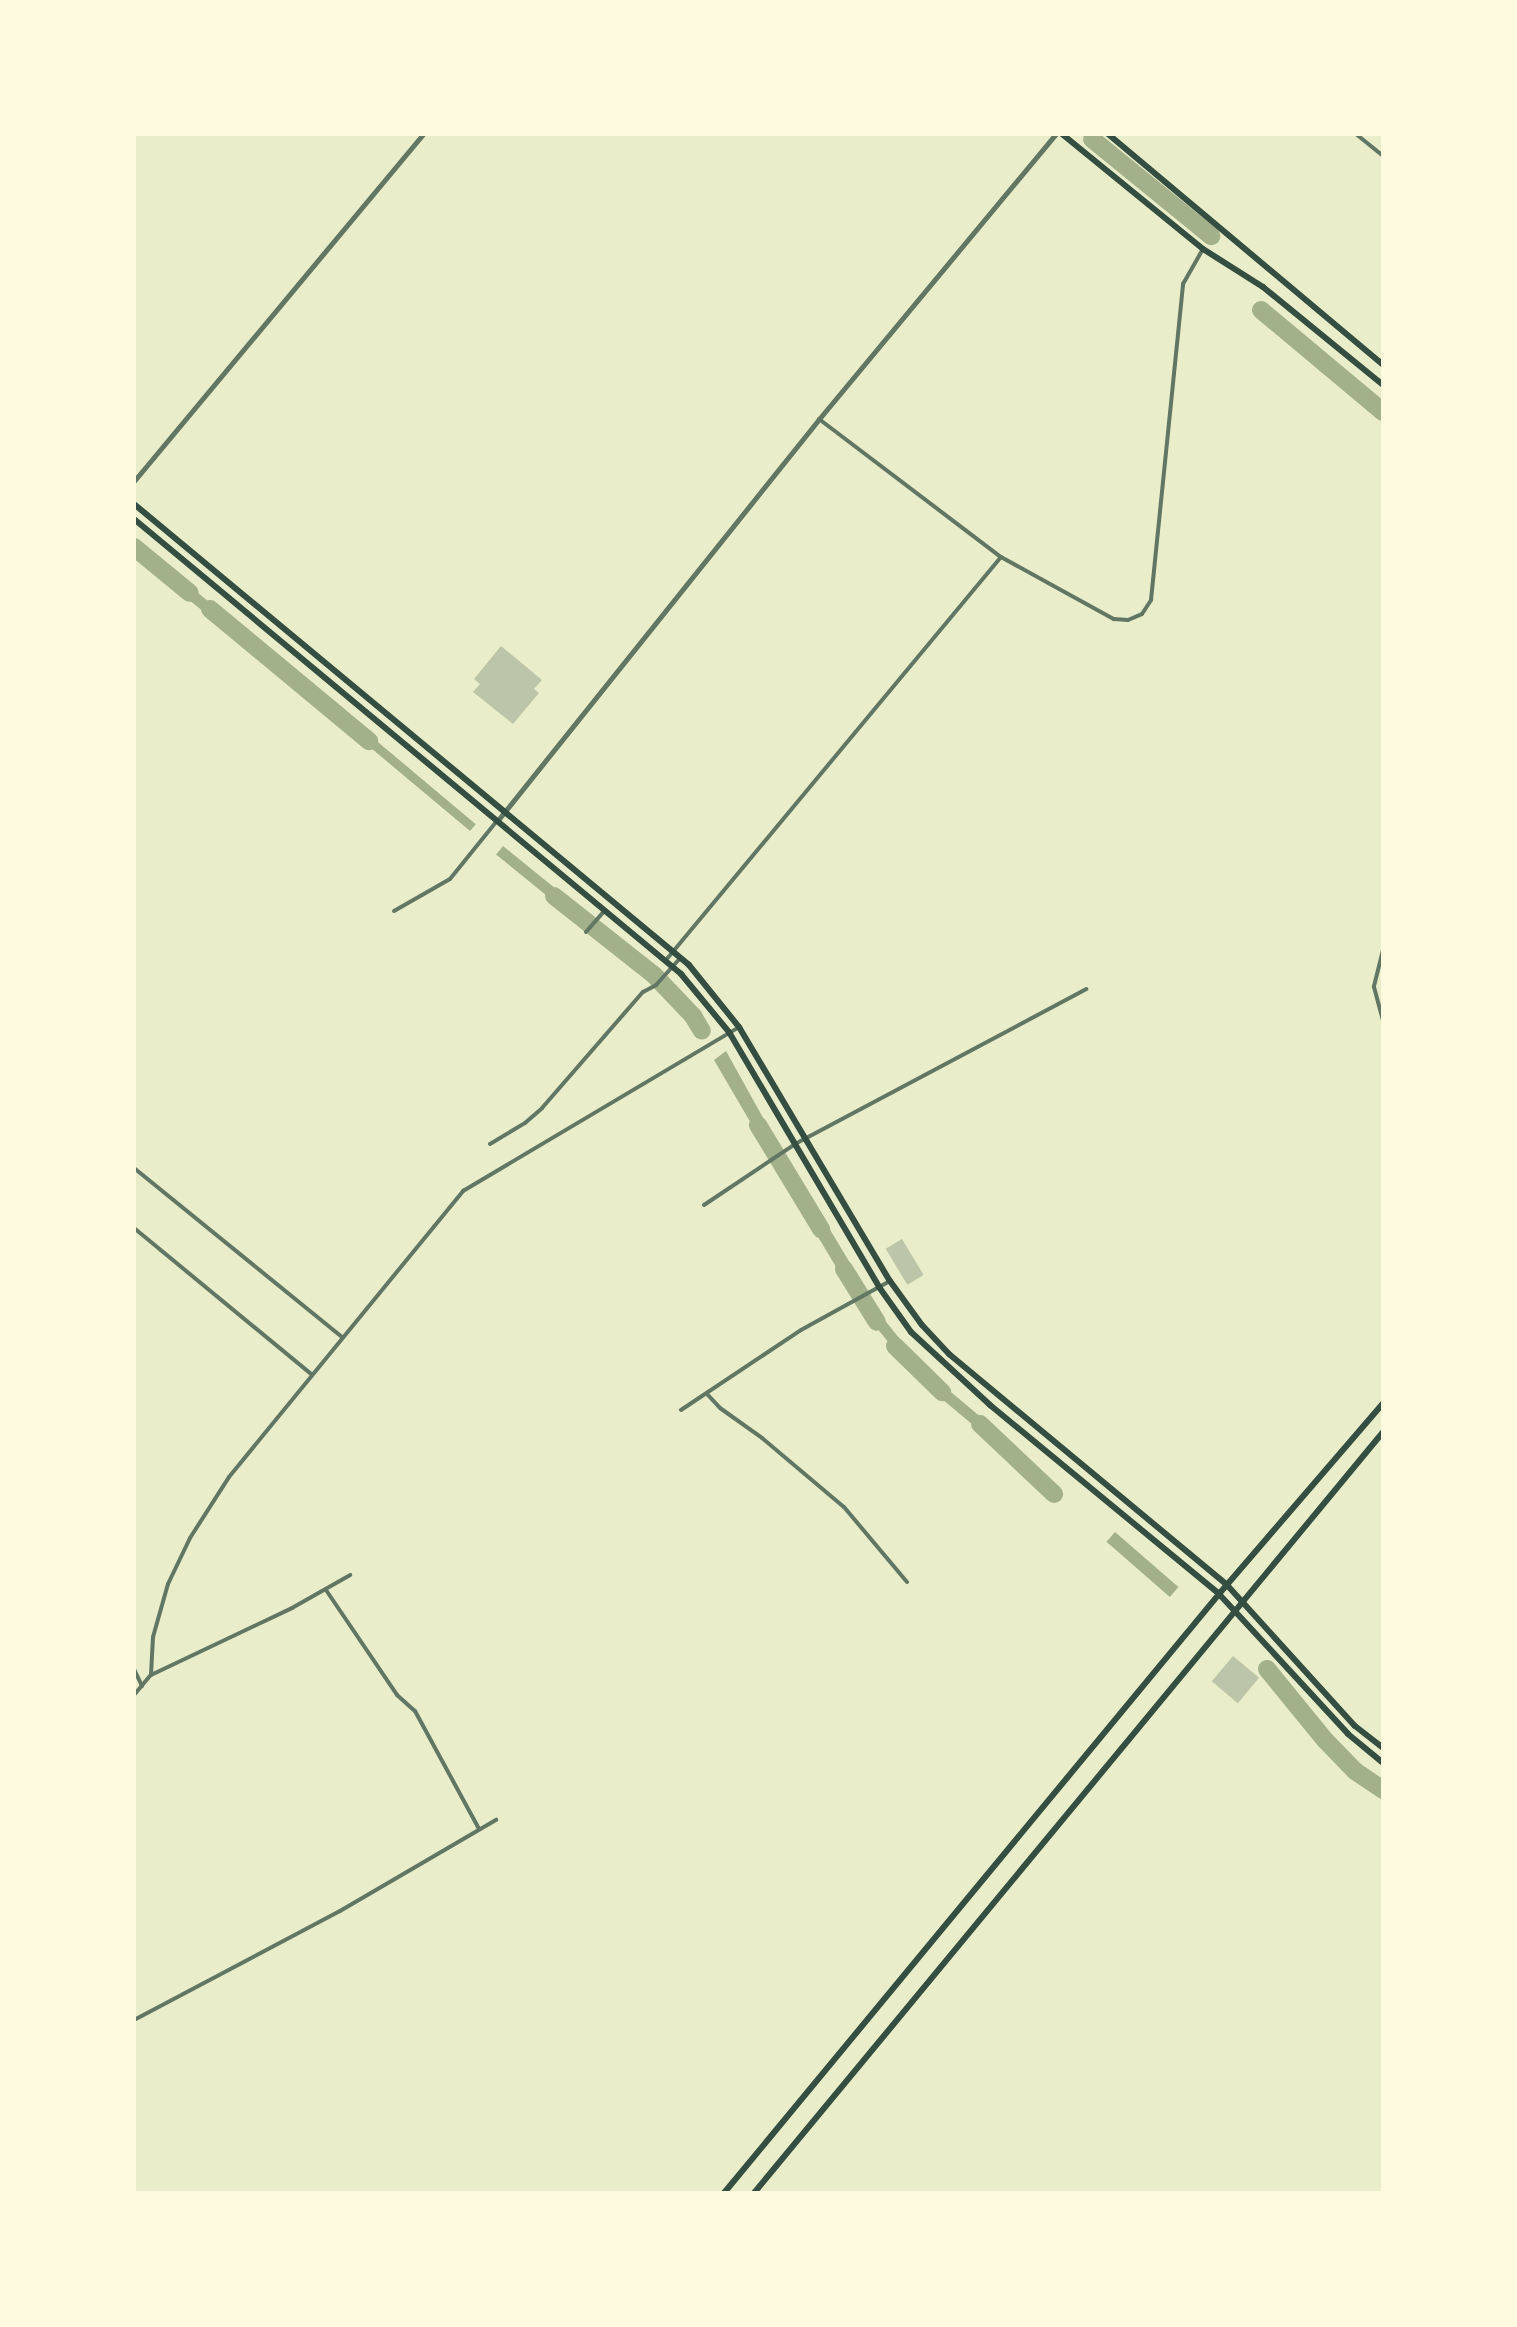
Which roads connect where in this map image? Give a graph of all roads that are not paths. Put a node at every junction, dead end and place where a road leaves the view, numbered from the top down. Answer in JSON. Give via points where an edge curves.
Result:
{"nodes":[{"id":1,"x":423,"y":134,"type":"edge"},
{"id":2,"x":1059,"y":134,"type":"edge"},
{"id":3,"x":1108,"y":134,"type":"edge"},
{"id":4,"x":1356,"y":134,"type":"edge"},
{"id":5,"x":1383,"y":156,"type":"edge"},
{"id":6,"x":1203,"y":249,"type":"junction"},
{"id":7,"x":1383,"y":365,"type":"edge"},
{"id":8,"x":1383,"y":385,"type":"edge"},
{"id":9,"x":819,"y":419,"type":"junction"},
{"id":10,"x":134,"y":481,"type":"edge"},
{"id":11,"x":134,"y":504,"type":"edge"},
{"id":12,"x":134,"y":519,"type":"edge"},
{"id":13,"x":1001,"y":557,"type":"junction"},
{"id":14,"x":505,"y":811,"type":"junction"},
{"id":15,"x":498,"y":820,"type":"junction"},
{"id":16,"x":394,"y":911,"type":"dead end"},
{"id":17,"x":603,"y":912,"type":"junction"},
{"id":18,"x":586,"y":932,"type":"dead end"},
{"id":19,"x":1383,"y":950,"type":"edge"},
{"id":20,"x":673,"y":952,"type":"junction"},
{"id":21,"x":680,"y":958,"type":"junction"},
{"id":22,"x":666,"y":960,"type":"junction"},
{"id":23,"x":672,"y":967,"type":"junction"},
{"id":24,"x":1086,"y":989,"type":"dead end"},
{"id":25,"x":1383,"y":1021,"type":"edge"},
{"id":26,"x":739,"y":1027,"type":"junction"},
{"id":27,"x":729,"y":1032,"type":"junction"},
{"id":28,"x":805,"y":1139,"type":"junction"},
{"id":29,"x":490,"y":1144,"type":"dead end"},
{"id":30,"x":792,"y":1146,"type":"junction"},
{"id":31,"x":134,"y":1168,"type":"edge"},
{"id":32,"x":704,"y":1205,"type":"dead end"},
{"id":33,"x":134,"y":1228,"type":"edge"},
{"id":34,"x":890,"y":1281,"type":"junction"},
{"id":35,"x":876,"y":1289,"type":"junction"},
{"id":36,"x":342,"y":1337,"type":"junction"},
{"id":37,"x":312,"y":1374,"type":"junction"},
{"id":38,"x":707,"y":1394,"type":"junction"},
{"id":39,"x":1383,"y":1403,"type":"edge"},
{"id":40,"x":681,"y":1410,"type":"dead end"},
{"id":41,"x":1383,"y":1432,"type":"edge"},
{"id":42,"x":350,"y":1575,"type":"dead end"},
{"id":43,"x":907,"y":1582,"type":"dead end"},
{"id":44,"x":1227,"y":1585,"type":"junction"},
{"id":45,"x":326,"y":1590,"type":"junction"},
{"id":46,"x":1219,"y":1594,"type":"junction"},
{"id":47,"x":1242,"y":1600,"type":"junction"},
{"id":48,"x":1234,"y":1608,"type":"junction"},
{"id":49,"x":134,"y":1669,"type":"edge"},
{"id":50,"x":151,"y":1675,"type":"junction"},
{"id":51,"x":142,"y":1686,"type":"junction"},
{"id":52,"x":134,"y":1695,"type":"edge"},
{"id":53,"x":1383,"y":1748,"type":"edge"},
{"id":54,"x":1383,"y":1763,"type":"edge"},
{"id":55,"x":496,"y":1820,"type":"dead end"},
{"id":56,"x":480,"y":1831,"type":"junction"},
{"id":57,"x":134,"y":2020,"type":"edge"},
{"id":58,"x":724,"y":2193,"type":"edge"},
{"id":59,"x":754,"y":2193,"type":"edge"}],
"edges":[{"from":1,"to":10,"type":"street"},
{"from":2,"to":6,"type":"main road"},
{"from":2,"to":9,"type":"street"},
{"from":3,"to":7,"type":"main road"},
{"from":4,"to":5,"type":"street"},
{"from":6,"to":8,"type":"main road","via":[[1263,287]]},
{"from":6,"to":13,"type":"street","via":[[1183,284],[1151,600],[1142,614],[1114,619]]},
{"from":9,"to":13,"type":"street"},
{"from":9,"to":14,"type":"street"},
{"from":11,"to":14,"type":"main road"},
{"from":12,"to":15,"type":"main road"},
{"from":13,"to":20,"type":"street"},
{"from":14,"to":15,"type":"street"},
{"from":14,"to":20,"type":"main road"},
{"from":15,"to":16,"type":"street","via":[[441,886]]},
{"from":15,"to":17,"type":"main road"},
{"from":17,"to":18,"type":"street"},
{"from":17,"to":22,"type":"main road"},
{"from":19,"to":25,"type":"street","via":[[1374,987]]},
{"from":20,"to":21,"type":"main road"},
{"from":20,"to":22,"type":"street"},
{"from":21,"to":23,"type":"street"},
{"from":21,"to":26,"type":"main road"},
{"from":22,"to":23,"type":"main road"},
{"from":23,"to":27,"type":"main road"},
{"from":23,"to":29,"type":"street","via":[[643,992],[533,1118]]},
{"from":24,"to":28,"type":"street"},
{"from":26,"to":27,"type":"street"},
{"from":26,"to":28,"type":"main road"},
{"from":27,"to":30,"type":"main road"},
{"from":27,"to":36,"type":"street","via":[[477,1180]]},
{"from":28,"to":30,"type":"street"},
{"from":28,"to":34,"type":"main road"},
{"from":30,"to":32,"type":"street"},
{"from":30,"to":35,"type":"main road"},
{"from":31,"to":36,"type":"street"},
{"from":33,"to":37,"type":"street"},
{"from":34,"to":35,"type":"street"},
{"from":34,"to":44,"type":"main road","via":[[949,1354]]},
{"from":35,"to":38,"type":"street","via":[[801,1330]]},
{"from":35,"to":46,"type":"main road","via":[[937,1359]]},
{"from":36,"to":37,"type":"street"},
{"from":37,"to":50,"type":"street","via":[[229,1477],[190,1538],[168,1584]]},
{"from":38,"to":40,"type":"street"},
{"from":38,"to":43,"type":"street","via":[[844,1507]]},
{"from":39,"to":44,"type":"main road"},
{"from":41,"to":47,"type":"main road"},
{"from":42,"to":45,"type":"street"},
{"from":44,"to":46,"type":"main road"},
{"from":44,"to":47,"type":"main road"},
{"from":45,"to":50,"type":"street"},
{"from":45,"to":56,"type":"street","via":[[397,1695],[415,1711]]},
{"from":46,"to":48,"type":"main road"},
{"from":46,"to":58,"type":"main road"},
{"from":47,"to":48,"type":"main road"},
{"from":47,"to":53,"type":"main road","via":[[1355,1726]]},
{"from":48,"to":54,"type":"main road","via":[[1348,1734]]},
{"from":48,"to":59,"type":"main road"},
{"from":49,"to":51,"type":"street"},
{"from":50,"to":51,"type":"street"},
{"from":51,"to":52,"type":"street"},
{"from":55,"to":56,"type":"street"},
{"from":56,"to":57,"type":"street"}]}
